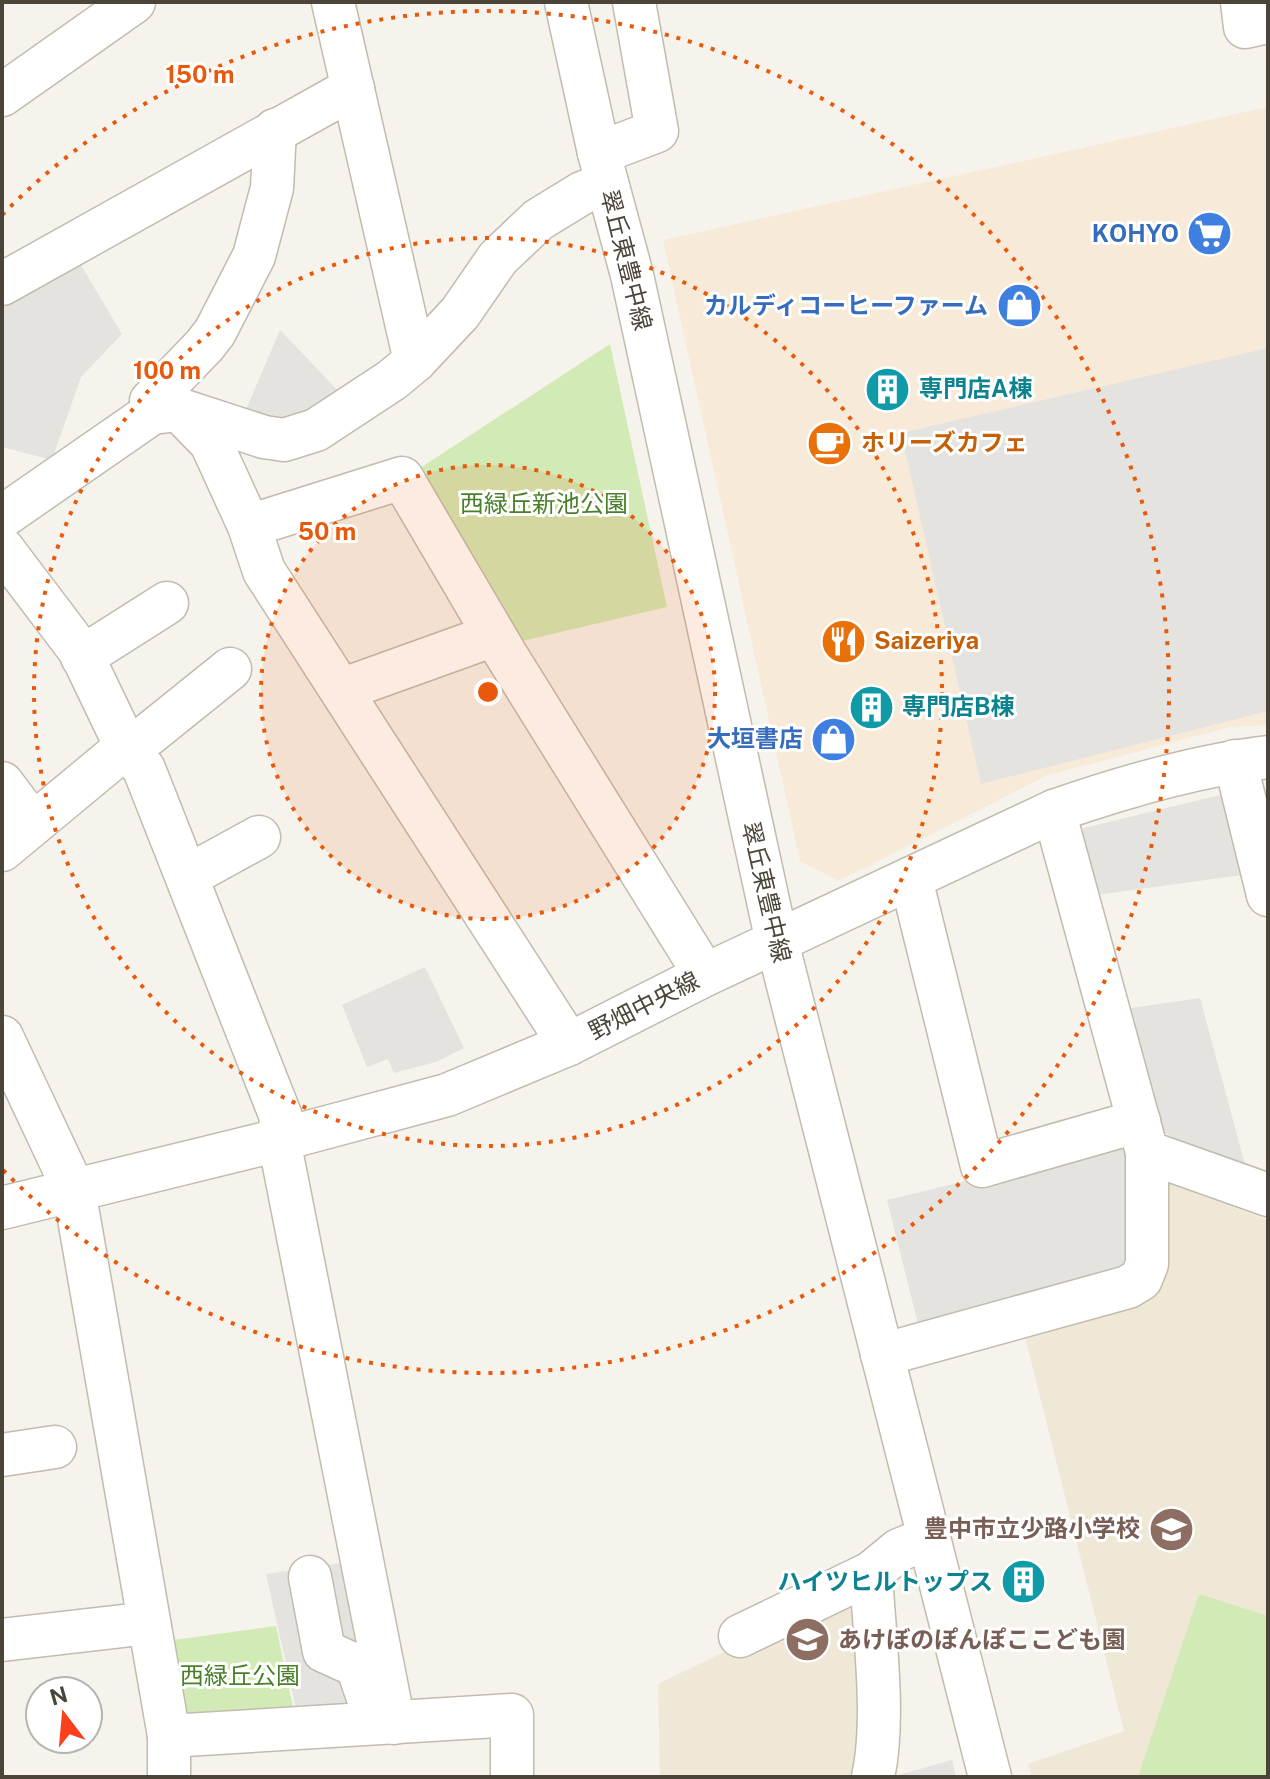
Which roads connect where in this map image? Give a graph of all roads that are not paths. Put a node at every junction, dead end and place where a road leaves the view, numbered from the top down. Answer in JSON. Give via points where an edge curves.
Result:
{"nodes":[{"id":1,"x":134,"y":2,"type":"edge"},
{"id":2,"x":333,"y":2,"type":"edge"},
{"id":3,"x":566,"y":2,"type":"edge"},
{"id":4,"x":634,"y":2,"type":"edge"},
{"id":5,"x":1242,"y":2,"type":"edge"},
{"id":6,"x":1268,"y":22,"type":"edge"},
{"id":7,"x":353,"y":88,"type":"junction"},
{"id":8,"x":2,"y":95,"type":"edge"},
{"id":9,"x":275,"y":130,"type":"junction"},
{"id":10,"x":603,"y":168,"type":"junction"},
{"id":11,"x":2,"y":284,"type":"edge"},
{"id":12,"x":415,"y":361,"type":"junction"},
{"id":13,"x":166,"y":412,"type":"junction"},
{"id":14,"x":2,"y":517,"type":"edge"},
{"id":15,"x":249,"y":526,"type":"junction"},
{"id":16,"x":2,"y":548,"type":"edge"},
{"id":17,"x":167,"y":603,"type":"dead end"},
{"id":18,"x":494,"y":635,"type":"junction"},
{"id":19,"x":82,"y":657,"type":"junction"},
{"id":20,"x":230,"y":669,"type":"dead end"},
{"id":21,"x":341,"y":690,"type":"junction"},
{"id":22,"x":126,"y":747,"type":"junction"},
{"id":23,"x":1251,"y":759,"type":"edge"},
{"id":24,"x":2,"y":783,"type":"edge"},
{"id":25,"x":1054,"y":811,"type":"junction"},
{"id":26,"x":18,"y":837,"type":"edge"},
{"id":27,"x":259,"y":837,"type":"dead end"},
{"id":28,"x":188,"y":876,"type":"junction"},
{"id":29,"x":911,"y":879,"type":"junction"},
{"id":30,"x":1268,"y":895,"type":"edge"},
{"id":31,"x":777,"y":942,"type":"junction"},
{"id":32,"x":705,"y":975,"type":"junction"},
{"id":33,"x":2,"y":1037,"type":"edge"},
{"id":34,"x":569,"y":1044,"type":"junction"},
{"id":35,"x":1143,"y":1136,"type":"junction"},
{"id":36,"x":279,"y":1140,"type":"junction"},
{"id":37,"x":74,"y":1190,"type":"junction"},
{"id":38,"x":1268,"y":1195,"type":"edge"},
{"id":39,"x":2,"y":1208,"type":"edge"},
{"id":40,"x":882,"y":1355,"type":"junction"},
{"id":41,"x":55,"y":1447,"type":"dead end"},
{"id":42,"x":2,"y":1455,"type":"edge"},
{"id":43,"x":928,"y":1538,"type":"junction"},
{"id":44,"x":871,"y":1573,"type":"junction"},
{"id":45,"x":310,"y":1577,"type":"dead end"},
{"id":46,"x":149,"y":1623,"type":"junction"},
{"id":47,"x":740,"y":1636,"type":"dead end"},
{"id":48,"x":2,"y":1640,"type":"edge"},
{"id":49,"x":386,"y":1723,"type":"junction"},
{"id":50,"x":169,"y":1736,"type":"junction"},
{"id":51,"x":169,"y":1777,"type":"edge"},
{"id":52,"x":512,"y":1777,"type":"edge"},
{"id":53,"x":873,"y":1777,"type":"edge"},
{"id":54,"x":990,"y":1777,"type":"edge"}],
"edges":[{"from":1,"to":8,"type":"street"},
{"from":2,"to":7,"type":"street"},
{"from":3,"to":10,"type":"street","name":"翠丘東豊中線"},
{"from":4,"to":10,"type":"street","via":[[657,131]]},
{"from":5,"to":6,"type":"street","via":[[1245,27]]},
{"from":7,"to":9,"type":"street"},
{"from":7,"to":12,"type":"street"},
{"from":9,"to":11,"type":"street"},
{"from":9,"to":13,"type":"street","via":[[272,188],[254,256],[215,332],[151,401]]},
{"from":10,"to":12,"type":"street","via":[[582,193],[538,220],[498,258],[460,313]]},
{"from":10,"to":31,"type":"street","name":"翠丘東豊中線","via":[[632,275]]},
{"from":12,"to":13,"type":"street","via":[[316,430],[284,440]]},
{"from":13,"to":14,"type":"street"},
{"from":13,"to":15,"type":"street","via":[[211,443]]},
{"from":15,"to":18,"type":"street","via":[[402,478]]},
{"from":15,"to":21,"type":"street","via":[[264,571]]},
{"from":16,"to":19,"type":"street"},
{"from":17,"to":19,"type":"street"},
{"from":18,"to":21,"type":"street"},
{"from":18,"to":32,"type":"street"},
{"from":19,"to":22,"type":"street"},
{"from":20,"to":22,"type":"street"},
{"from":21,"to":34,"type":"street"},
{"from":22,"to":26,"type":"street"},
{"from":22,"to":28,"type":"street","via":[[144,769]]},
{"from":23,"to":25,"type":"street","name":"野畑中央線"},
{"from":23,"to":30,"type":"street"},
{"from":24,"to":26,"type":"street"},
{"from":25,"to":29,"type":"street","name":"野畑中央線"},
{"from":25,"to":35,"type":"street"},
{"from":27,"to":28,"type":"street"},
{"from":28,"to":36,"type":"street","via":[[281,1117]]},
{"from":29,"to":31,"type":"street","name":"野畑中央線"},
{"from":29,"to":35,"type":"street","via":[[982,1166]]},
{"from":31,"to":32,"type":"street","name":"野畑中央線"},
{"from":31,"to":40,"type":"street","name":"翠丘東豊中線"},
{"from":32,"to":34,"type":"street","name":"野畑中央線"},
{"from":33,"to":37,"type":"street"},
{"from":34,"to":36,"type":"street","name":"野畑中央線","via":[[447,1095]]},
{"from":35,"to":38,"type":"street"},
{"from":35,"to":40,"type":"street","via":[[1147,1264],[1141,1279],[1128,1287]]},
{"from":36,"to":37,"type":"street","name":"野畑中央線"},
{"from":36,"to":49,"type":"street"},
{"from":37,"to":39,"type":"street","name":"野畑中央線"},
{"from":37,"to":46,"type":"street"},
{"from":40,"to":43,"type":"street","name":"翠丘東豊中線"},
{"from":41,"to":42,"type":"street"},
{"from":43,"to":44,"type":"street","via":[[899,1550]]},
{"from":43,"to":54,"type":"street","name":"翠丘東豊中線"},
{"from":44,"to":47,"type":"street"},
{"from":44,"to":53,"type":"street","via":[[877,1691]]},
{"from":45,"to":49,"type":"street","via":[[324,1651],[357,1666]]},
{"from":46,"to":48,"type":"street"},
{"from":46,"to":50,"type":"street"},
{"from":49,"to":50,"type":"street"},
{"from":49,"to":52,"type":"street","via":[[512,1715]]},
{"from":50,"to":51,"type":"street"}]}
